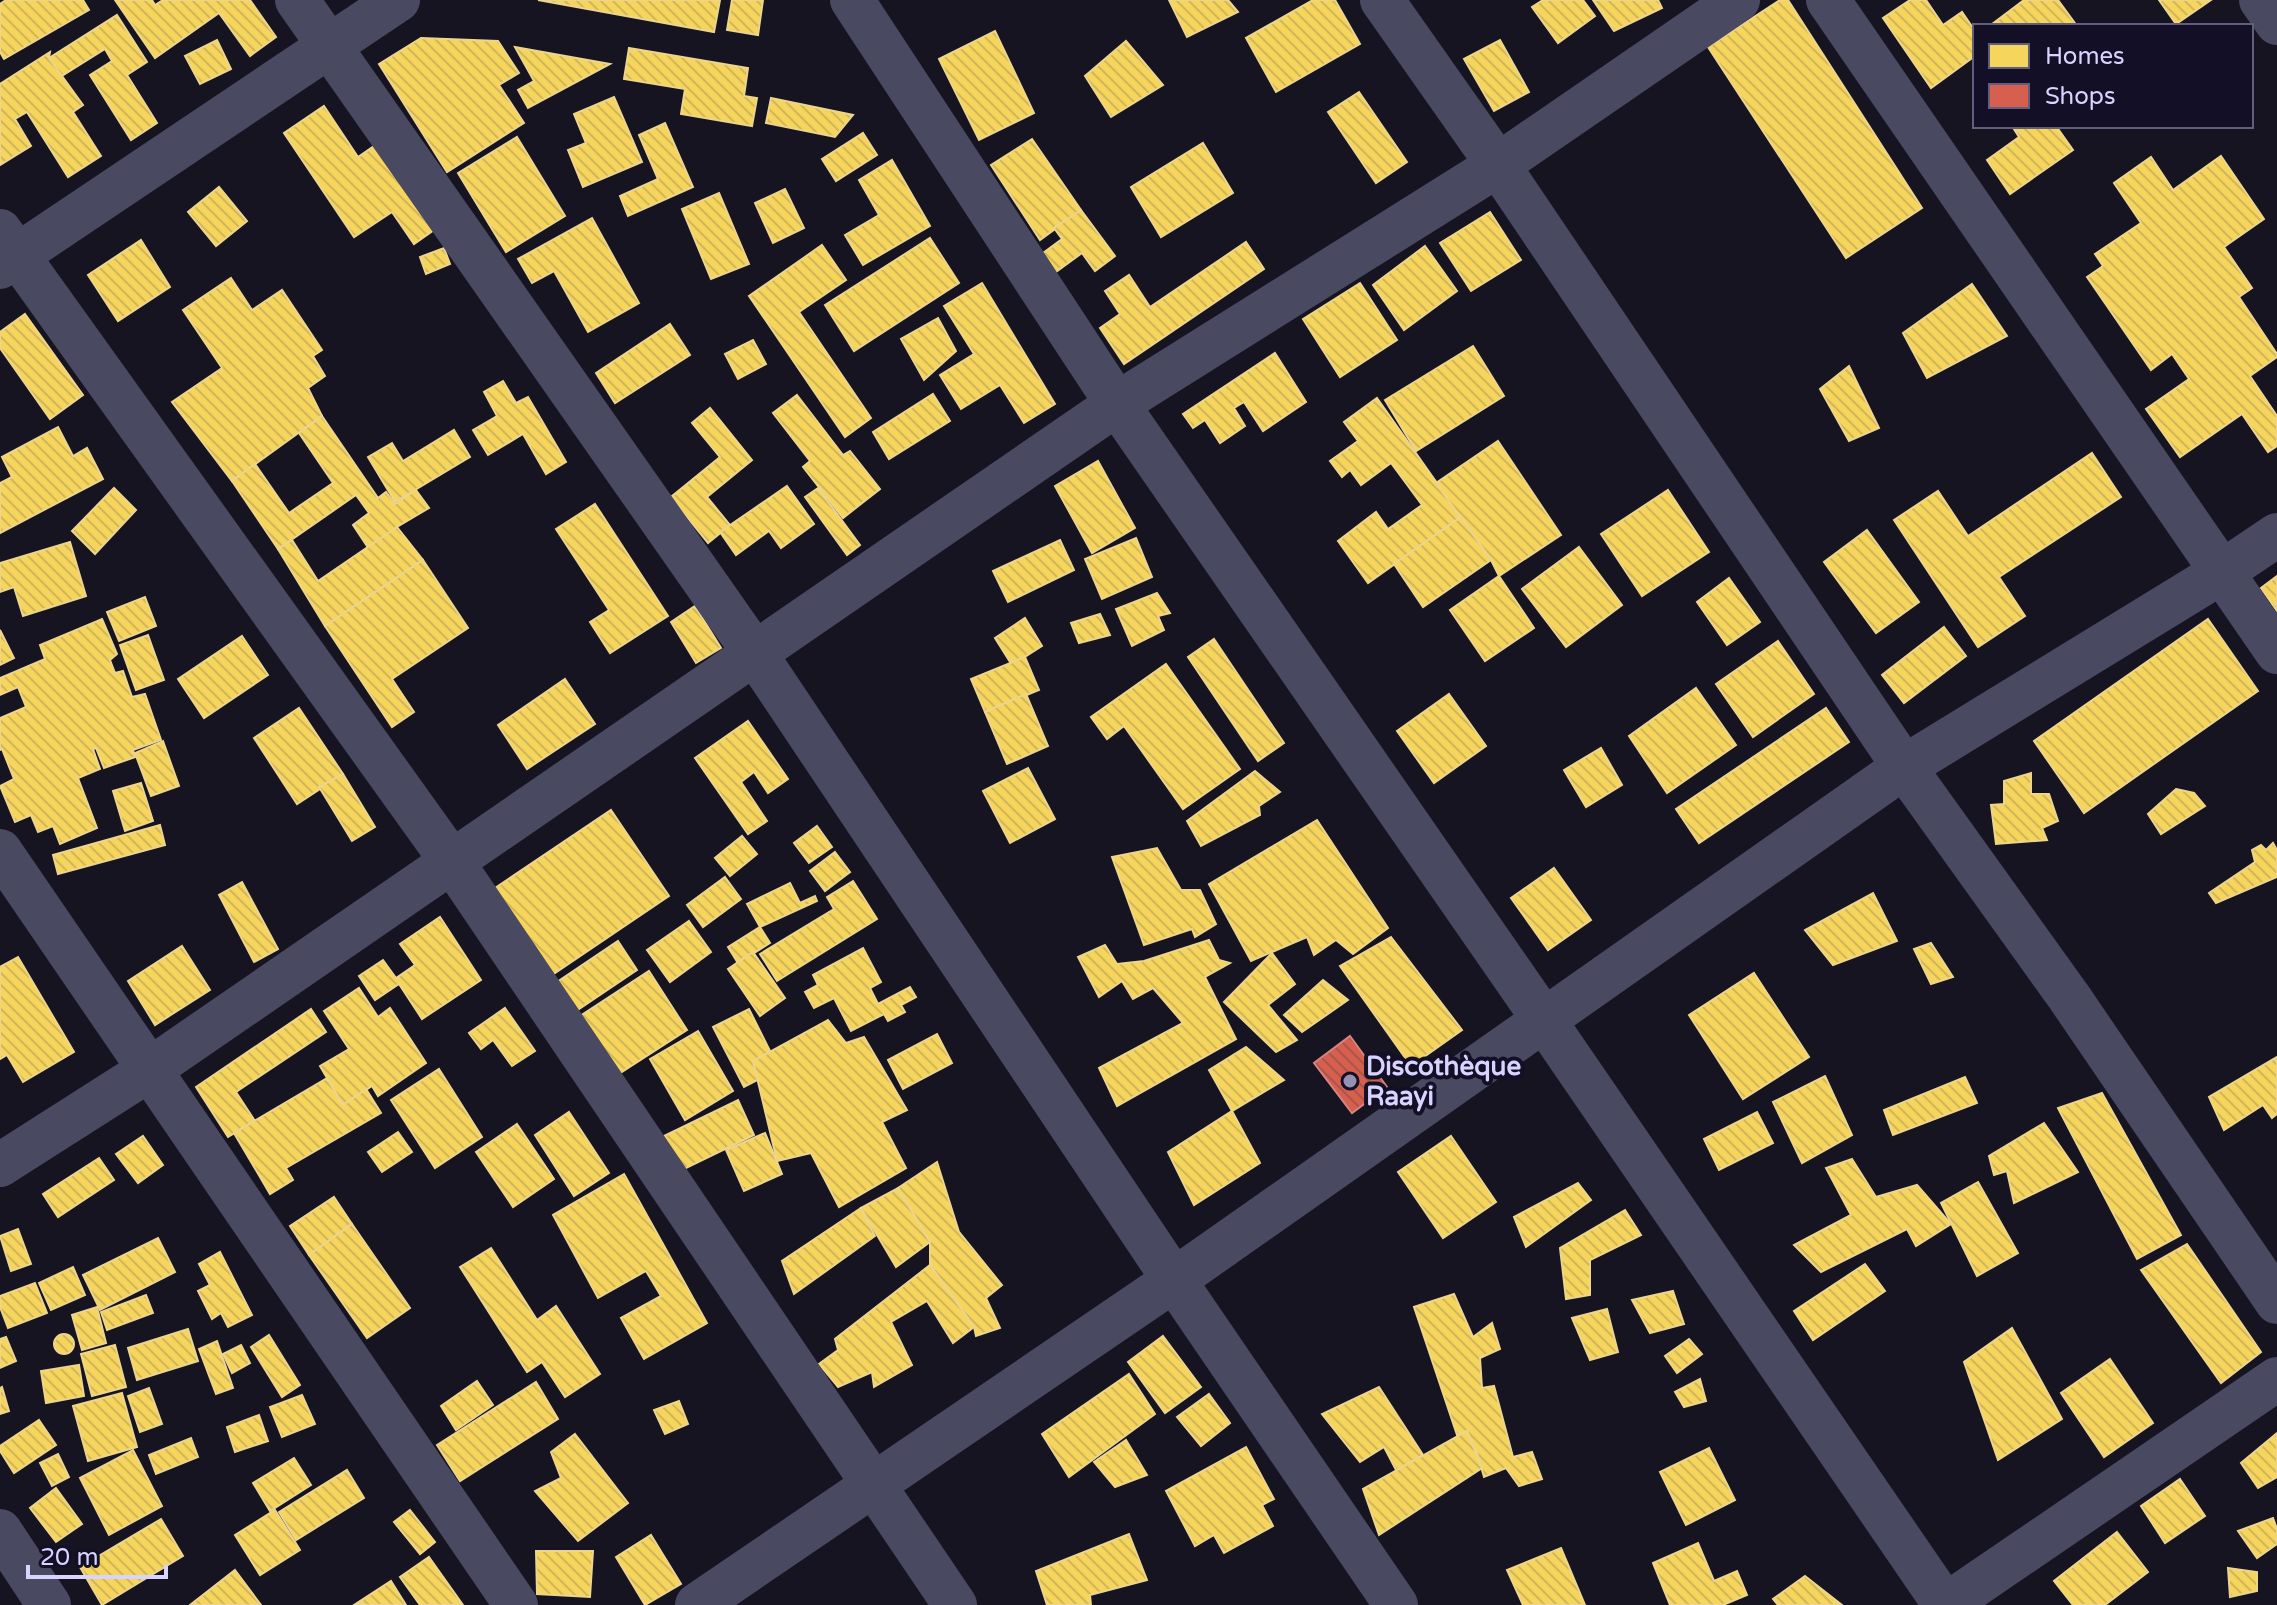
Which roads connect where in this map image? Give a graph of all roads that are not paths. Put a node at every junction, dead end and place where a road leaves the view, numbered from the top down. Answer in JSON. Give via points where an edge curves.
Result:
{"nodes":[{"id":1,"x":297,"y":0,"type":"edge"},
{"id":2,"x":398,"y":0,"type":"edge"},
{"id":3,"x":852,"y":0,"type":"edge"},
{"id":4,"x":1382,"y":0,"type":"edge"},
{"id":5,"x":1738,"y":0,"type":"edge"},
{"id":6,"x":1828,"y":0,"type":"edge"},
{"id":7,"x":2261,"y":0,"type":"edge"},
{"id":8,"x":2277,"y":23,"type":"edge"},
{"id":9,"x":329,"y":47,"type":"junction"},
{"id":10,"x":1498,"y":165,"type":"junction"},
{"id":11,"x":6,"y":251,"type":"edge"},
{"id":12,"x":1117,"y":404,"type":"junction"},
{"id":13,"x":2277,"y":535,"type":"edge"},
{"id":14,"x":2222,"y":572,"type":"junction"},
{"id":15,"x":754,"y":652,"type":"junction"},
{"id":16,"x":2277,"y":652,"type":"edge"},
{"id":17,"x":1904,"y":767,"type":"junction"},
{"id":18,"x":0,"y":851,"type":"edge"},
{"id":19,"x":453,"y":863,"type":"junction"},
{"id":20,"x":1544,"y":1020,"type":"junction"},
{"id":21,"x":149,"y":1070,"type":"junction"},
{"id":22,"x":0,"y":1165,"type":"edge"},
{"id":23,"x":1174,"y":1280,"type":"junction"},
{"id":24,"x":2277,"y":1302,"type":"edge"},
{"id":25,"x":2277,"y":1379,"type":"edge"},
{"id":26,"x":876,"y":1486,"type":"junction"},
{"id":27,"x":0,"y":1531,"type":"edge"},
{"id":28,"x":49,"y":1605,"type":"edge"},
{"id":29,"x":516,"y":1605,"type":"edge"},
{"id":30,"x":697,"y":1605,"type":"edge"},
{"id":31,"x":955,"y":1605,"type":"edge"},
{"id":32,"x":1396,"y":1605,"type":"edge"},
{"id":33,"x":1946,"y":1605,"type":"edge"}],
"edges":[{"from":1,"to":9,"type":"street"},
{"from":2,"to":9,"type":"street"},
{"from":3,"to":12,"type":"street"},
{"from":4,"to":10,"type":"street"},
{"from":5,"to":10,"type":"street"},
{"from":6,"to":14,"type":"street"},
{"from":7,"to":8,"type":"street"},
{"from":9,"to":11,"type":"street"},
{"from":9,"to":15,"type":"street"},
{"from":10,"to":12,"type":"street"},
{"from":10,"to":17,"type":"street"},
{"from":11,"to":19,"type":"street"},
{"from":12,"to":15,"type":"street"},
{"from":12,"to":20,"type":"street"},
{"from":13,"to":14,"type":"street"},
{"from":14,"to":16,"type":"street"},
{"from":14,"to":17,"type":"street"},
{"from":15,"to":19,"type":"street"},
{"from":15,"to":23,"type":"street"},
{"from":17,"to":20,"type":"street"},
{"from":17,"to":24,"type":"street","via":[[2078,1009]]},
{"from":18,"to":21,"type":"street"},
{"from":19,"to":21,"type":"street"},
{"from":19,"to":26,"type":"street"},
{"from":20,"to":23,"type":"street"},
{"from":20,"to":33,"type":"street"},
{"from":21,"to":22,"type":"street"},
{"from":21,"to":29,"type":"street"},
{"from":23,"to":26,"type":"street"},
{"from":23,"to":32,"type":"street"},
{"from":25,"to":33,"type":"street"},
{"from":26,"to":30,"type":"street"},
{"from":26,"to":31,"type":"street"},
{"from":27,"to":28,"type":"street"}]}
